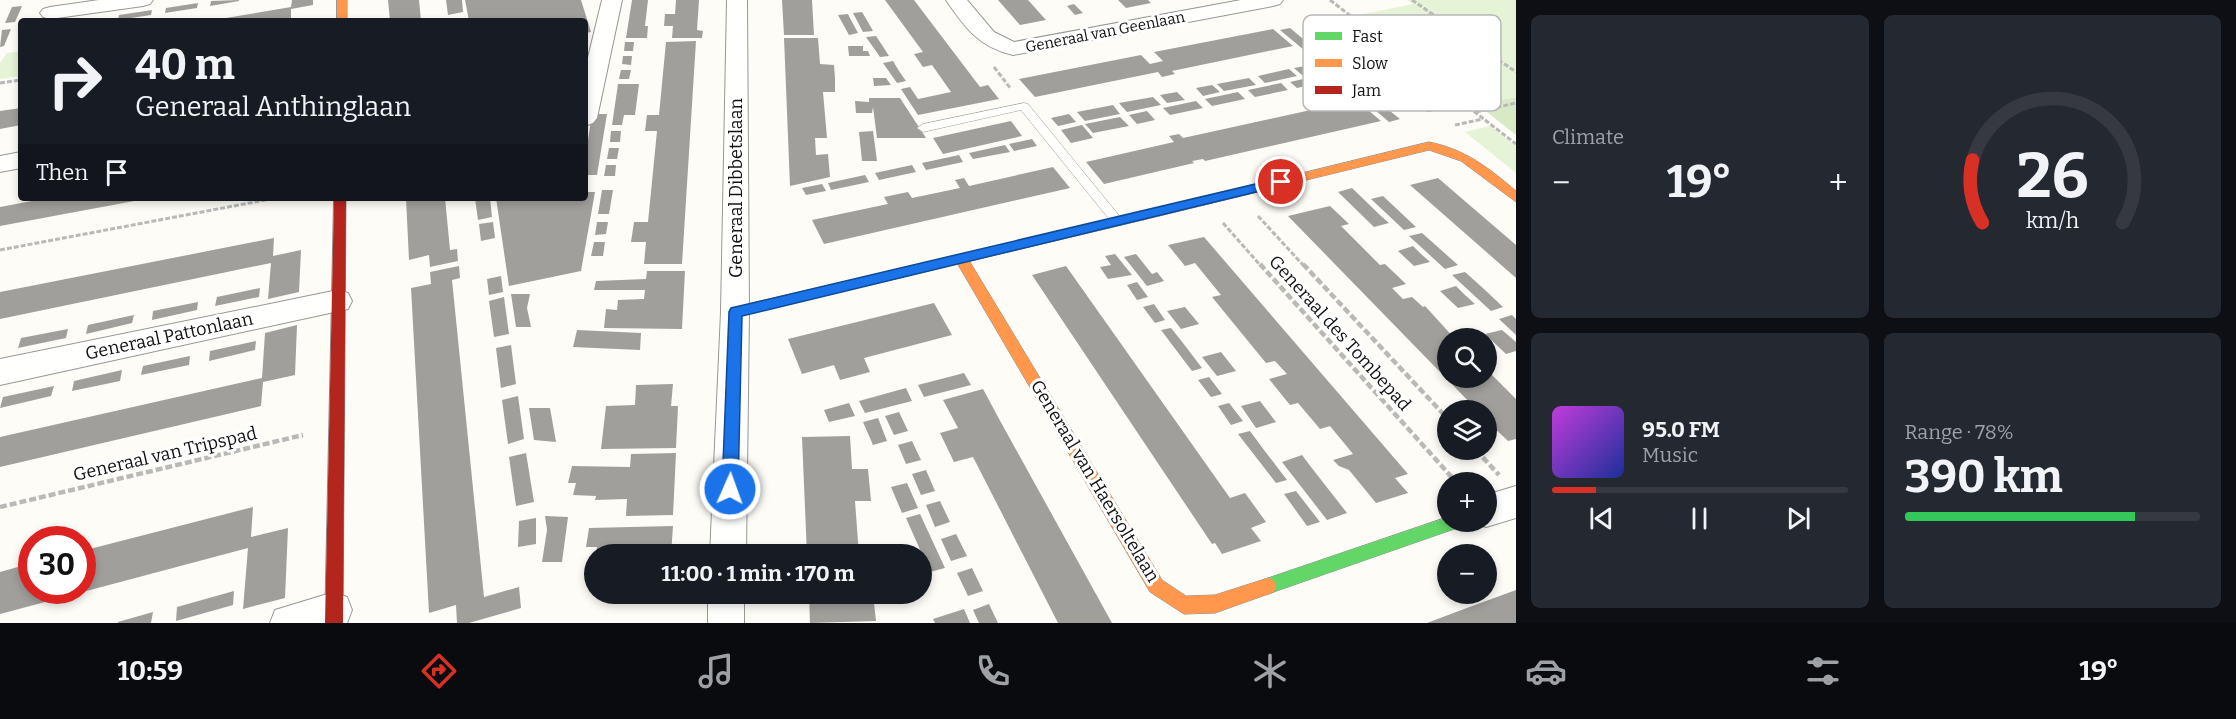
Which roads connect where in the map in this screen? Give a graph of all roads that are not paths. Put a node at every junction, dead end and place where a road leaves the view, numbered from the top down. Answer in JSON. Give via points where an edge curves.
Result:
{"nodes":[{"id":1,"x":143,"y":0,"type":"edge"},
{"id":2,"x":342,"y":0,"type":"edge"},
{"id":3,"x":612,"y":0,"type":"edge"},
{"id":4,"x":737,"y":0,"type":"edge"},
{"id":5,"x":956,"y":0,"type":"edge"},
{"id":6,"x":1170,"y":0,"type":"edge"},
{"id":7,"x":1274,"y":0,"type":"edge"},
{"id":8,"x":50,"y":13,"type":"dead end"},
{"id":9,"x":1187,"y":16,"type":"junction"},
{"id":10,"x":342,"y":18,"type":"edge"},
{"id":11,"x":588,"y":105,"type":"edge"},
{"id":12,"x":923,"y":128,"type":"dead end"},
{"id":13,"x":18,"y":161,"type":"edge"},
{"id":14,"x":0,"y":164,"type":"edge"},
{"id":15,"x":1516,"y":198,"type":"edge"},
{"id":16,"x":340,"y":201,"type":"edge"},
{"id":17,"x":1117,"y":221,"type":"junction"},
{"id":18,"x":962,"y":260,"type":"junction"},
{"id":19,"x":338,"y":301,"type":"junction"},
{"id":20,"x":735,"y":312,"type":"junction"},
{"id":21,"x":0,"y":372,"type":"edge"},
{"id":22,"x":1508,"y":489,"type":"edge"},
{"id":23,"x":1497,"y":500,"type":"edge"},
{"id":24,"x":1437,"y":528,"type":"edge"},
{"id":25,"x":728,"y":544,"type":"edge"},
{"id":26,"x":726,"y":604,"type":"edge"},
{"id":27,"x":1184,"y":605,"type":"junction"},
{"id":28,"x":334,"y":617,"type":"edge"},
{"id":29,"x":288,"y":623,"type":"edge"},
{"id":30,"x":726,"y":623,"type":"edge"},
{"id":31,"x":1189,"y":623,"type":"edge"}],
"edges":[{"from":1,"to":8,"type":"street"},
{"from":2,"to":10,"type":"street"},
{"from":3,"to":11,"type":"street"},
{"from":4,"to":20,"type":"street","name":"Generaal Dibbetslaan"},
{"from":5,"to":9,"type":"street","name":"Generaal van Geenlaan","via":[[985,36],[998,46],[1013,49]]},
{"from":6,"to":9,"type":"street"},
{"from":7,"to":9,"type":"street","name":"Generaal van Geenlaan"},
{"from":12,"to":17,"type":"lane","via":[[1024,106]]},
{"from":13,"to":14,"type":"street"},
{"from":15,"to":17,"type":"street","via":[[1463,155],[1441,146],[1429,146]]},
{"from":16,"to":19,"type":"street"},
{"from":17,"to":18,"type":"street"},
{"from":18,"to":20,"type":"street"},
{"from":18,"to":27,"type":"street","name":"Generaal van Haersoltelaan","via":[[1156,586]]},
{"from":19,"to":21,"type":"street","name":"Generaal Pattonlaan"},
{"from":19,"to":28,"type":"street"},
{"from":20,"to":25,"type":"street","name":"Generaal Dibbetslaan"},
{"from":22,"to":23,"type":"street"},
{"from":24,"to":27,"type":"street","via":[[1215,604]]},
{"from":26,"to":30,"type":"street"},
{"from":27,"to":31,"type":"lane"},
{"from":28,"to":29,"type":"street"}]}
